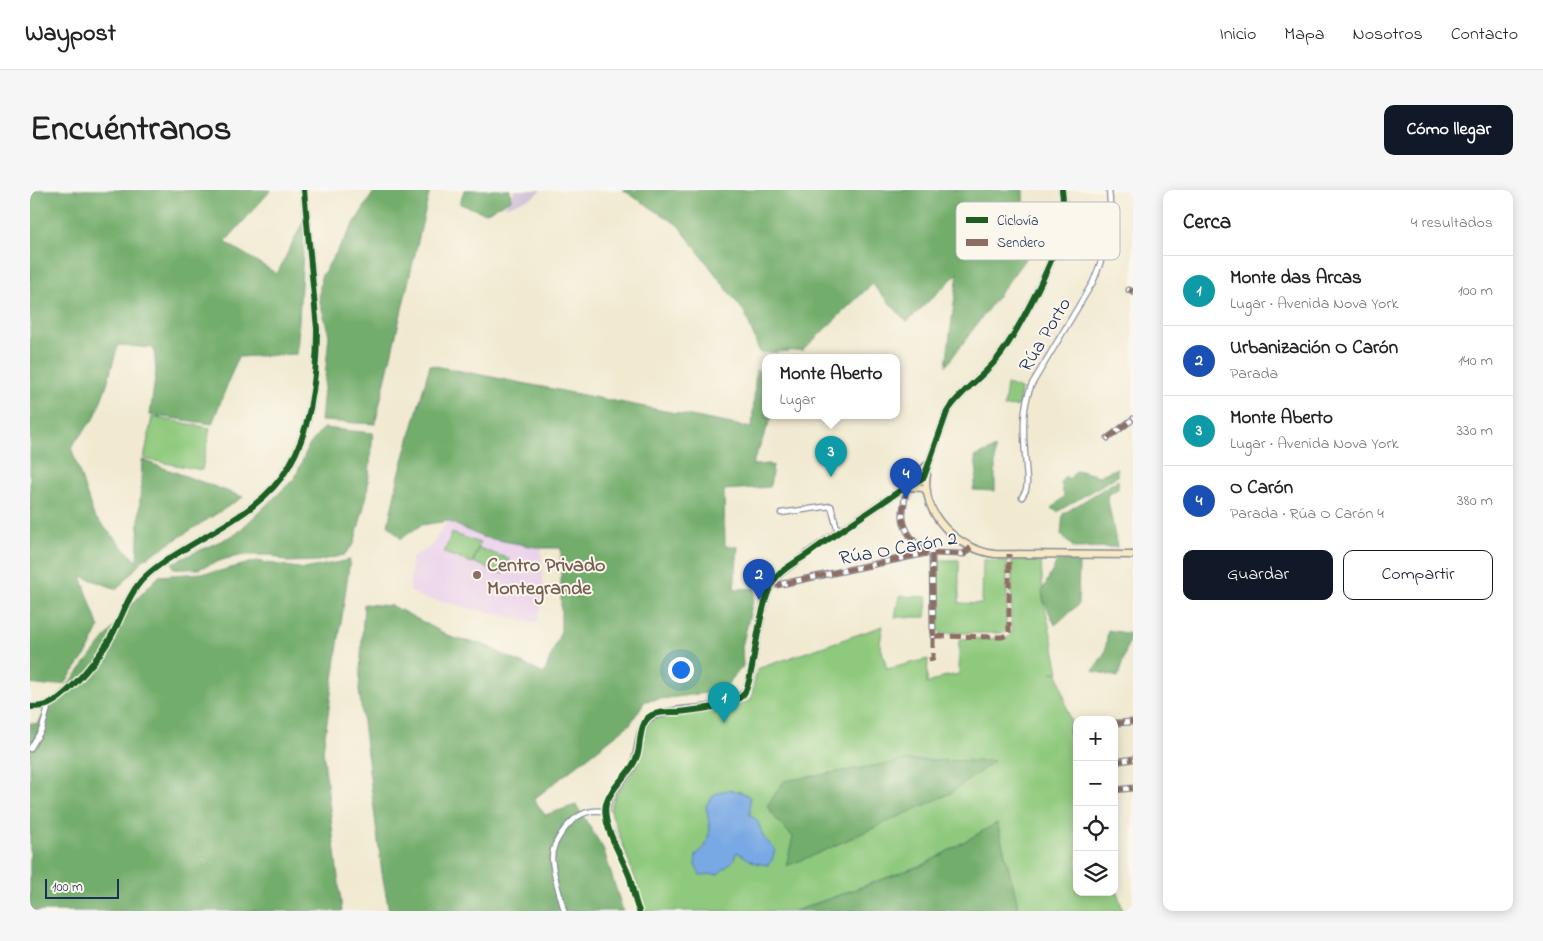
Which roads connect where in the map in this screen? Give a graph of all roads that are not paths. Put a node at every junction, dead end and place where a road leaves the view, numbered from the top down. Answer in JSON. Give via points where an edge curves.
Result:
{"nodes":[{"id":1,"x":304,"y":190,"type":"edge"},
{"id":2,"x":1052,"y":260,"type":"edge"},
{"id":3,"x":1102,"y":260,"type":"edge"},
{"id":4,"x":1133,"y":419,"type":"edge"},
{"id":5,"x":1108,"y":438,"type":"dead end"},
{"id":6,"x":929,"y":462,"type":"junction"},
{"id":7,"x":915,"y":477,"type":"junction"},
{"id":8,"x":925,"y":478,"type":"junction"},
{"id":9,"x":904,"y":488,"type":"junction"},
{"id":10,"x":927,"y":491,"type":"junction"},
{"id":11,"x":1022,"y":497,"type":"dead end"},
{"id":12,"x":781,"y":513,"type":"dead end"},
{"id":13,"x":838,"y":532,"type":"junction"},
{"id":14,"x":971,"y":547,"type":"junction"},
{"id":15,"x":930,"y":553,"type":"junction"},
{"id":16,"x":1133,"y":555,"type":"edge"},
{"id":17,"x":772,"y":584,"type":"junction"},
{"id":18,"x":933,"y":636,"type":"dead end"},
{"id":19,"x":49,"y":704,"type":"junction"},
{"id":20,"x":30,"y":707,"type":"edge"},
{"id":21,"x":1133,"y":722,"type":"edge"},
{"id":22,"x":1118,"y":723,"type":"edge"},
{"id":23,"x":30,"y":748,"type":"edge"},
{"id":24,"x":1133,"y":760,"type":"edge"},
{"id":25,"x":1118,"y":762,"type":"edge"},
{"id":26,"x":1133,"y":788,"type":"edge"},
{"id":27,"x":1118,"y":790,"type":"edge"},
{"id":28,"x":606,"y":812,"type":"junction"},
{"id":29,"x":564,"y":911,"type":"edge"},
{"id":30,"x":639,"y":911,"type":"edge"}],
"edges":[{"from":1,"to":19,"type":"street","via":[[318,350],[300,445],[276,484],[255,506],[149,572],[131,595],[103,650],[64,694]]},
{"from":2,"to":6,"type":"street","via":[[1006,347],[952,404]]},
{"from":3,"to":11,"type":"street","name":"Rúa Porto","via":[[1093,282],[1032,384],[1027,398],[1024,414],[1027,483]]},
{"from":4,"to":5,"type":"street"},
{"from":6,"to":7,"type":"street"},
{"from":6,"to":8,"type":"street"},
{"from":7,"to":8,"type":"street"},
{"from":7,"to":9,"type":"street"},
{"from":8,"to":9,"type":"street"},
{"from":8,"to":10,"type":"street"},
{"from":9,"to":10,"type":"street"},
{"from":9,"to":13,"type":"street"},
{"from":9,"to":15,"type":"street","via":[[904,523],[915,543]]},
{"from":10,"to":14,"type":"street","via":[[940,522]]},
{"from":12,"to":13,"type":"street","via":[[831,506]]},
{"from":13,"to":17,"type":"street","via":[[785,570]]},
{"from":14,"to":15,"type":"street","name":"Rúa O Carón 2","via":[[964,554]]},
{"from":14,"to":16,"type":"street","via":[[995,554]]},
{"from":15,"to":17,"type":"street","name":"Rúa O Carón 2"},
{"from":15,"to":18,"type":"street"},
{"from":17,"to":28,"type":"street","via":[[743,695],[725,704],[650,716],[644,722],[638,753],[610,795]]},
{"from":19,"to":20,"type":"street"},
{"from":19,"to":23,"type":"street","via":[[42,728]]},
{"from":21,"to":22,"type":"street"},
{"from":24,"to":25,"type":"street"},
{"from":26,"to":27,"type":"street"},
{"from":28,"to":29,"type":"street","via":[[584,812],[572,819],[554,845],[552,859]]},
{"from":28,"to":30,"type":"street"}]}
